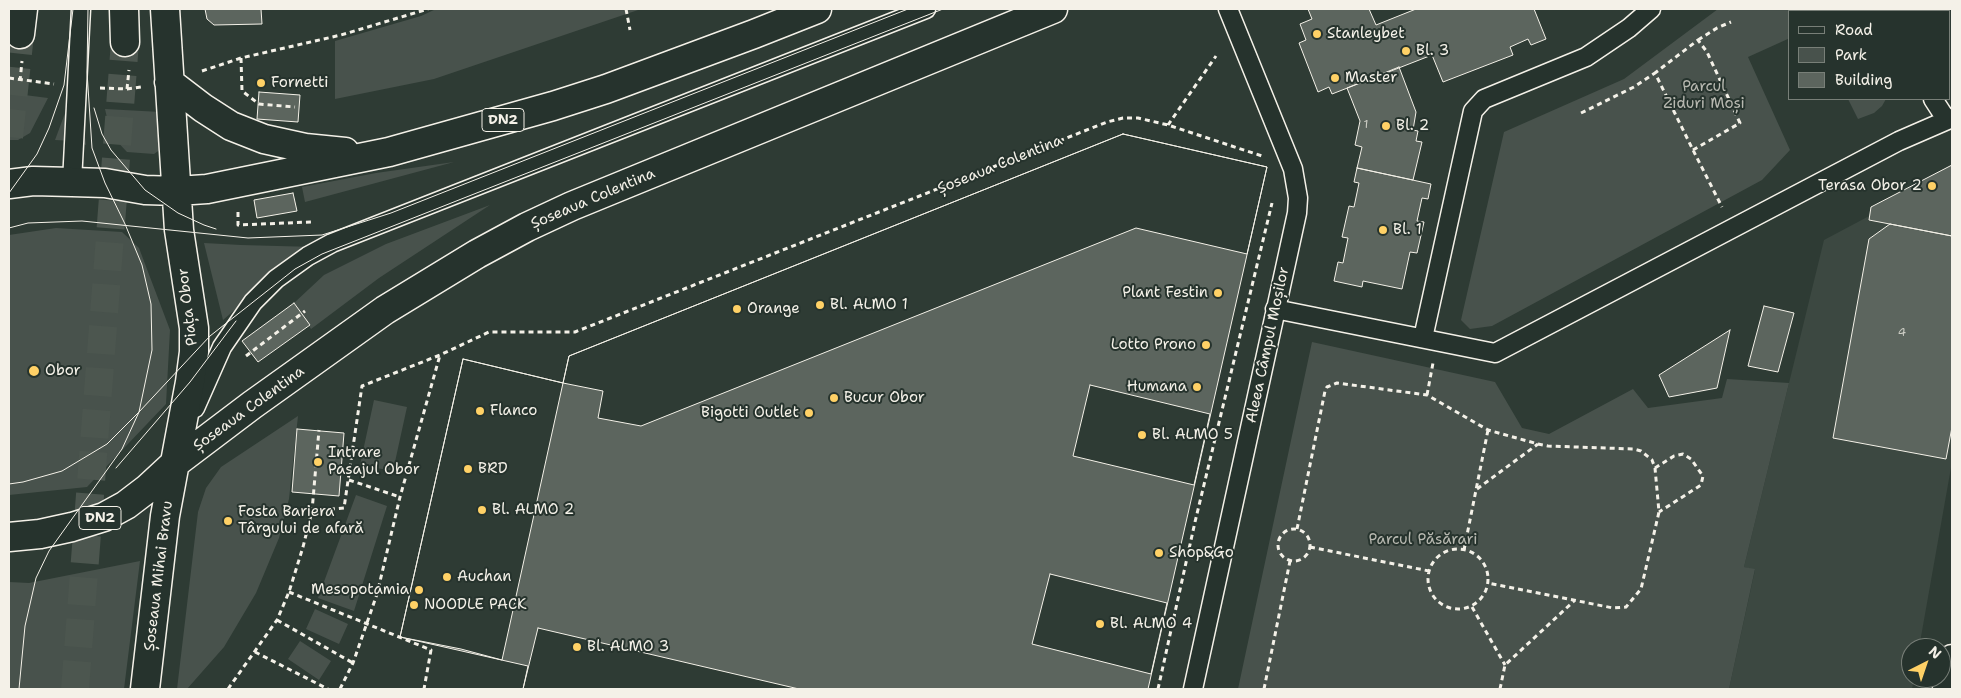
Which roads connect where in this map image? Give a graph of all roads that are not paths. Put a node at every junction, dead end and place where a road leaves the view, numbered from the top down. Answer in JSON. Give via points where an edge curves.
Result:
{"nodes":[{"id":1,"x":81,"y":9,"type":"edge"},
{"id":2,"x":124,"y":9,"type":"edge"},
{"id":3,"x":165,"y":9,"type":"edge"},
{"id":4,"x":817,"y":9,"type":"edge"},
{"id":5,"x":926,"y":9,"type":"edge"},
{"id":6,"x":1053,"y":9,"type":"edge"},
{"id":7,"x":1228,"y":9,"type":"edge"},
{"id":8,"x":1651,"y":9,"type":"edge"},
{"id":9,"x":127,"y":55,"type":"tunnel mouth"},
{"id":10,"x":169,"y":82,"type":"junction"},
{"id":11,"x":1934,"y":100,"type":"edge"},
{"id":12,"x":1949,"y":119,"type":"edge"},
{"id":13,"x":388,"y":152,"type":"junction"},
{"id":14,"x":72,"y":182,"type":"junction"},
{"id":15,"x":9,"y":184,"type":"edge"},
{"id":16,"x":177,"y":191,"type":"junction"},
{"id":17,"x":1275,"y":309,"type":"junction"},
{"id":18,"x":1430,"y":340,"type":"junction"},
{"id":19,"x":174,"y":464,"type":"junction"},
{"id":20,"x":9,"y":537,"type":"edge"},
{"id":21,"x":1952,"y":659,"type":"edge"},
{"id":22,"x":145,"y":689,"type":"edge"},
{"id":23,"x":1193,"y":689,"type":"edge"},
{"id":24,"x":1946,"y":689,"type":"edge"}],
"edges":[{"from":1,"to":14,"type":"lane"},
{"from":2,"to":9,"type":"main road"},
{"from":3,"to":10,"type":"main road","name":"Piața Obor"},
{"from":4,"to":13,"type":"main road","number":"DN2","via":[[606,89]]},
{"from":5,"to":19,"type":"lane","via":[[349,235],[308,256],[276,279],[253,302],[222,347],[204,383]]},
{"from":6,"to":19,"type":"main road","name":"Șoseaua Colentina","number":"DN2","via":[[527,227],[385,310]]},
{"from":7,"to":17,"type":"lane","name":"Aleea Câmpul Moșilor","via":[[1287,151],[1297,185],[1297,213]]},
{"from":8,"to":18,"type":"lane","via":[[1586,57],[1484,99],[1473,111]]},
{"from":10,"to":13,"type":"main road","via":[[231,126],[264,139],[336,152]]},
{"from":10,"to":16,"type":"main road","name":"Piața Obor"},
{"from":11,"to":12,"type":"lane"},
{"from":12,"to":18,"type":"lane","via":[[1899,141],[1495,353]]},
{"from":13,"to":16,"type":"main road","number":"DN2","via":[[207,189]]},
{"from":14,"to":15,"type":"main road","number":"DN2"},
{"from":14,"to":16,"type":"main road","number":"DN2"},
{"from":16,"to":19,"type":"main road","name":"Piața Obor","via":[[180,246],[194,328],[194,352]]},
{"from":17,"to":18,"type":"lane"},
{"from":17,"to":23,"type":"lane","name":"Aleea Câmpul Moșilor"},
{"from":19,"to":20,"type":"main road","number":"DN2","via":[[126,505],[104,517],[40,534]]},
{"from":19,"to":22,"type":"main road","name":"Șoseaua Mihai Bravu"},
{"from":21,"to":24,"type":"main road"}]}
